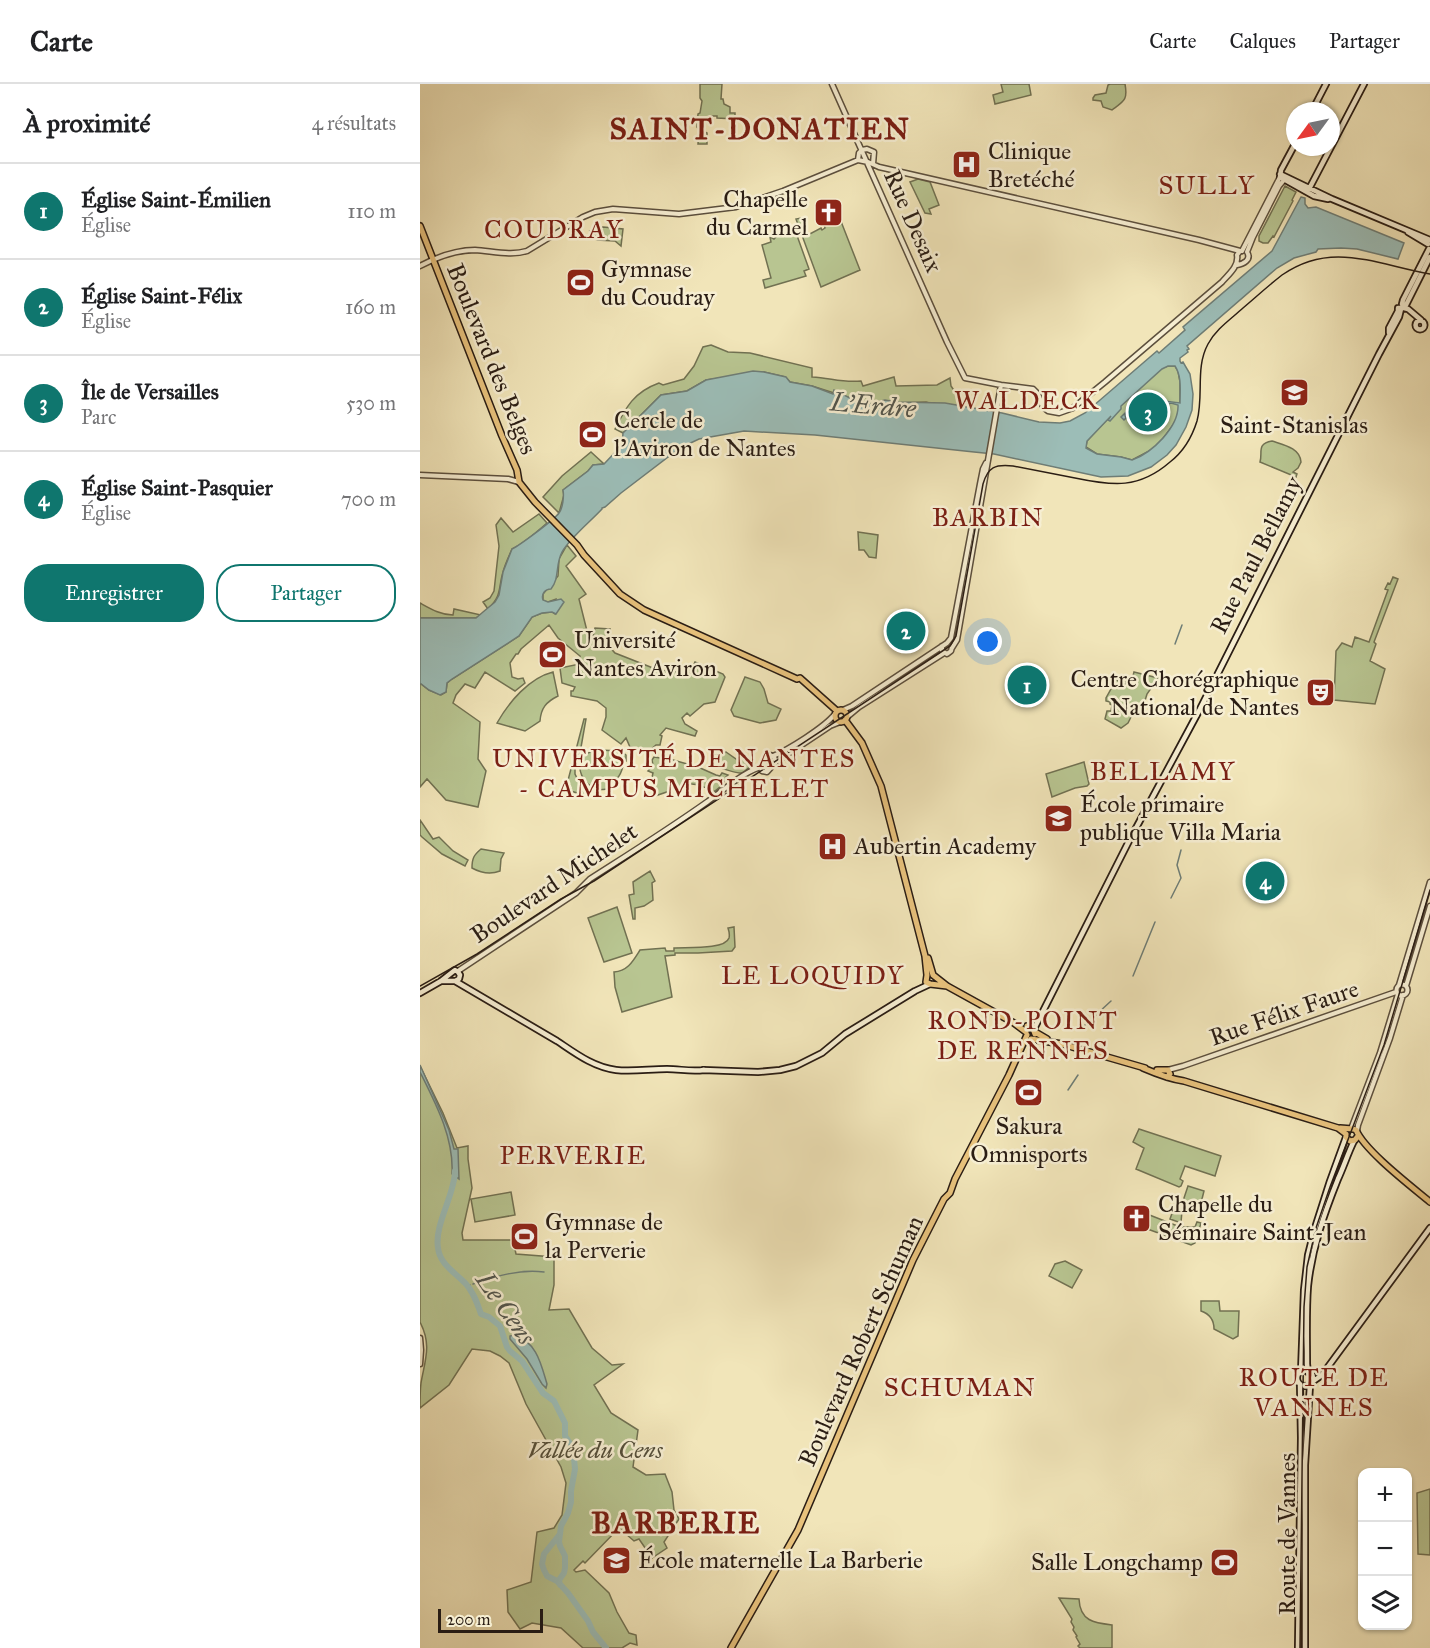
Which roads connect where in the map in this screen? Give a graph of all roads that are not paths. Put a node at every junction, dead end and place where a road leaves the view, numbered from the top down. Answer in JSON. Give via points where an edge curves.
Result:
{"nodes":[{"id":1,"x":832,"y":84,"type":"edge"},
{"id":2,"x":1326,"y":84,"type":"edge"},
{"id":3,"x":1364,"y":84,"type":"edge"},
{"id":4,"x":1317,"y":102,"type":"edge"},
{"id":5,"x":862,"y":150,"type":"junction"},
{"id":6,"x":1290,"y":156,"type":"edge"},
{"id":7,"x":858,"y":160,"type":"junction"},
{"id":8,"x":868,"y":162,"type":"junction"},
{"id":9,"x":873,"y":164,"type":"junction"},
{"id":10,"x":1281,"y":177,"type":"junction"},
{"id":11,"x":1307,"y":190,"type":"junction"},
{"id":12,"x":420,"y":226,"type":"edge"},
{"id":13,"x":1429,"y":245,"type":"edge"},
{"id":14,"x":1241,"y":251,"type":"junction"},
{"id":15,"x":1247,"y":252,"type":"junction"},
{"id":16,"x":1430,"y":257,"type":"edge"},
{"id":17,"x":433,"y":259,"type":"junction"},
{"id":18,"x":1239,"y":262,"type":"junction"},
{"id":19,"x":420,"y":266,"type":"edge"},
{"id":20,"x":1401,"y":309,"type":"junction"},
{"id":21,"x":1427,"y":327,"type":"edge"},
{"id":22,"x":1000,"y":385,"type":"junction"},
{"id":23,"x":987,"y":461,"type":"junction"},
{"id":24,"x":420,"y":475,"type":"edge"},
{"id":25,"x":519,"y":482,"type":"junction"},
{"id":26,"x":947,"y":643,"type":"junction"},
{"id":27,"x":942,"y":646,"type":"junction"},
{"id":28,"x":952,"y":648,"type":"junction"},
{"id":29,"x":944,"y":653,"type":"junction"},
{"id":30,"x":838,"y":712,"type":"junction"},
{"id":31,"x":844,"y":720,"type":"junction"},
{"id":32,"x":771,"y":757,"type":"junction"},
{"id":33,"x":775,"y":762,"type":"junction"},
{"id":34,"x":762,"y":766,"type":"junction"},
{"id":35,"x":1430,"y":882,"type":"edge"},
{"id":36,"x":1430,"y":906,"type":"edge"},
{"id":37,"x":458,"y":971,"type":"junction"},
{"id":38,"x":450,"y":974,"type":"junction"},
{"id":39,"x":460,"y":977,"type":"junction"},
{"id":40,"x":931,"y":979,"type":"junction"},
{"id":41,"x":441,"y":981,"type":"junction"},
{"id":42,"x":454,"y":981,"type":"junction"},
{"id":43,"x":1399,"y":985,"type":"junction"},
{"id":44,"x":1406,"y":986,"type":"junction"},
{"id":45,"x":470,"y":989,"type":"junction"},
{"id":46,"x":420,"y":993,"type":"edge"},
{"id":47,"x":1399,"y":994,"type":"junction"},
{"id":48,"x":1030,"y":1032,"type":"junction"},
{"id":49,"x":1166,"y":1073,"type":"junction"},
{"id":50,"x":1352,"y":1135,"type":"junction"},
{"id":51,"x":1430,"y":1202,"type":"edge"},
{"id":52,"x":1430,"y":1228,"type":"edge"},
{"id":53,"x":420,"y":1338,"type":"edge"},
{"id":54,"x":420,"y":1364,"type":"edge"},
{"id":55,"x":1301,"y":1371,"type":"junction"},
{"id":56,"x":1310,"y":1378,"type":"junction"},
{"id":57,"x":1300,"y":1385,"type":"junction"},
{"id":58,"x":731,"y":1648,"type":"edge"},
{"id":59,"x":1298,"y":1648,"type":"edge"},
{"id":60,"x":1305,"y":1648,"type":"edge"}],
"edges":[{"from":1,"to":5,"type":"street","name":"Rue Desaix"},
{"from":2,"to":4,"type":"main road"},
{"from":3,"to":11,"type":"main road"},
{"from":5,"to":7,"type":"street"},
{"from":5,"to":8,"type":"street","name":"Rue Desaix"},
{"from":5,"to":9,"type":"street","via":[[874,152]]},
{"from":6,"to":10,"type":"main road"},
{"from":7,"to":8,"type":"street"},
{"from":7,"to":17,"type":"street","via":[[736,207],[679,214],[601,211],[585,215],[528,251],[466,250]]},
{"from":8,"to":9,"type":"street"},
{"from":8,"to":22,"type":"street","name":"Rue Desaix","via":[[964,378]]},
{"from":9,"to":14,"type":"street"},
{"from":10,"to":11,"type":"main road"},
{"from":10,"to":14,"type":"street"},
{"from":10,"to":15,"type":"street"},
{"from":11,"to":13,"type":"main road","via":[[1406,231]]},
{"from":12,"to":17,"type":"main road","name":"Boulevard des Belges"},
{"from":13,"to":20,"type":"main road","name":"Rue Paul Bellamy"},
{"from":14,"to":15,"type":"street"},
{"from":14,"to":18,"type":"street","via":[[1237,256]]},
{"from":15,"to":18,"type":"street","via":[[1249,259]]},
{"from":16,"to":20,"type":"main road","name":"Rue Paul Bellamy"},
{"from":17,"to":19,"type":"street"},
{"from":17,"to":25,"type":"main road","name":"Boulevard des Belges"},
{"from":18,"to":22,"type":"street","via":[[1217,286],[1076,406],[1063,412],[1048,411],[1033,389]]},
{"from":20,"to":21,"type":"main road","via":[[1408,309]]},
{"from":20,"to":48,"type":"main road","name":"Rue Paul Bellamy","via":[[1200,709]]},
{"from":22,"to":23,"type":"street"},
{"from":23,"to":26,"type":"street"},
{"from":23,"to":28,"type":"street","via":[[957,640]]},
{"from":24,"to":25,"type":"street"},
{"from":25,"to":30,"type":"main road","name":"Boulevard des Belges","via":[[620,594],[644,610],[800,681]]},
{"from":26,"to":27,"type":"street"},
{"from":26,"to":28,"type":"street"},
{"from":27,"to":29,"type":"street"},
{"from":27,"to":30,"type":"street","name":"Boulevard Michelet"},
{"from":28,"to":29,"type":"street","via":[[950,653]]},
{"from":29,"to":31,"type":"street"},
{"from":30,"to":31,"type":"main road","via":[[836,719]]},
{"from":30,"to":31,"type":"main road","via":[[847,713]]},
{"from":30,"to":32,"type":"street","name":"Boulevard Michelet"},
{"from":31,"to":33,"type":"street"},
{"from":31,"to":40,"type":"main road","via":[[862,743],[881,786]]},
{"from":32,"to":33,"type":"street"},
{"from":32,"to":34,"type":"street","name":"Boulevard Michelet"},
{"from":33,"to":34,"type":"street","via":[[766,773]]},
{"from":34,"to":37,"type":"street","name":"Boulevard Michelet"},
{"from":35,"to":43,"type":"street"},
{"from":36,"to":44,"type":"street"},
{"from":37,"to":38,"type":"main road"},
{"from":37,"to":39,"type":"main road"},
{"from":38,"to":41,"type":"main road"},
{"from":38,"to":42,"type":"main road"},
{"from":39,"to":42,"type":"main road"},
{"from":39,"to":45,"type":"main road"},
{"from":40,"to":45,"type":"main road","via":[[822,1053],[784,1069],[767,1071],[632,1070],[598,1063]]},
{"from":40,"to":48,"type":"main road"},
{"from":41,"to":42,"type":"main road"},
{"from":41,"to":46,"type":"main road"},
{"from":42,"to":45,"type":"main road"},
{"from":43,"to":44,"type":"street"},
{"from":43,"to":47,"type":"street"},
{"from":44,"to":47,"type":"street","via":[[1407,992]]},
{"from":47,"to":49,"type":"street","name":"Rue Félix Faure"},
{"from":47,"to":50,"type":"street","via":[[1390,1038]]},
{"from":48,"to":49,"type":"main road"},
{"from":48,"to":58,"type":"main road","name":"Boulevard Robert Schuman","via":[[913,1260],[796,1533]]},
{"from":49,"to":50,"type":"main road"},
{"from":50,"to":51,"type":"main road"},
{"from":50,"to":55,"type":"main road","name":"Route de Vannes","via":[[1330,1180],[1308,1256]]},
{"from":50,"to":56,"type":"main road","name":"Route de Vannes","via":[[1316,1239],[1308,1294]]},
{"from":52,"to":56,"type":"main road","via":[[1324,1371],[1319,1377]]},
{"from":53,"to":54,"type":"street"},
{"from":55,"to":56,"type":"main road"},
{"from":55,"to":57,"type":"main road","name":"Route de Vannes","via":[[1297,1379]]},
{"from":56,"to":57,"type":"main road","via":[[1304,1386]]},
{"from":56,"to":60,"type":"main road","name":"Route de Vannes","via":[[1305,1465]]},
{"from":57,"to":59,"type":"main road","name":"Route de Vannes"}]}
